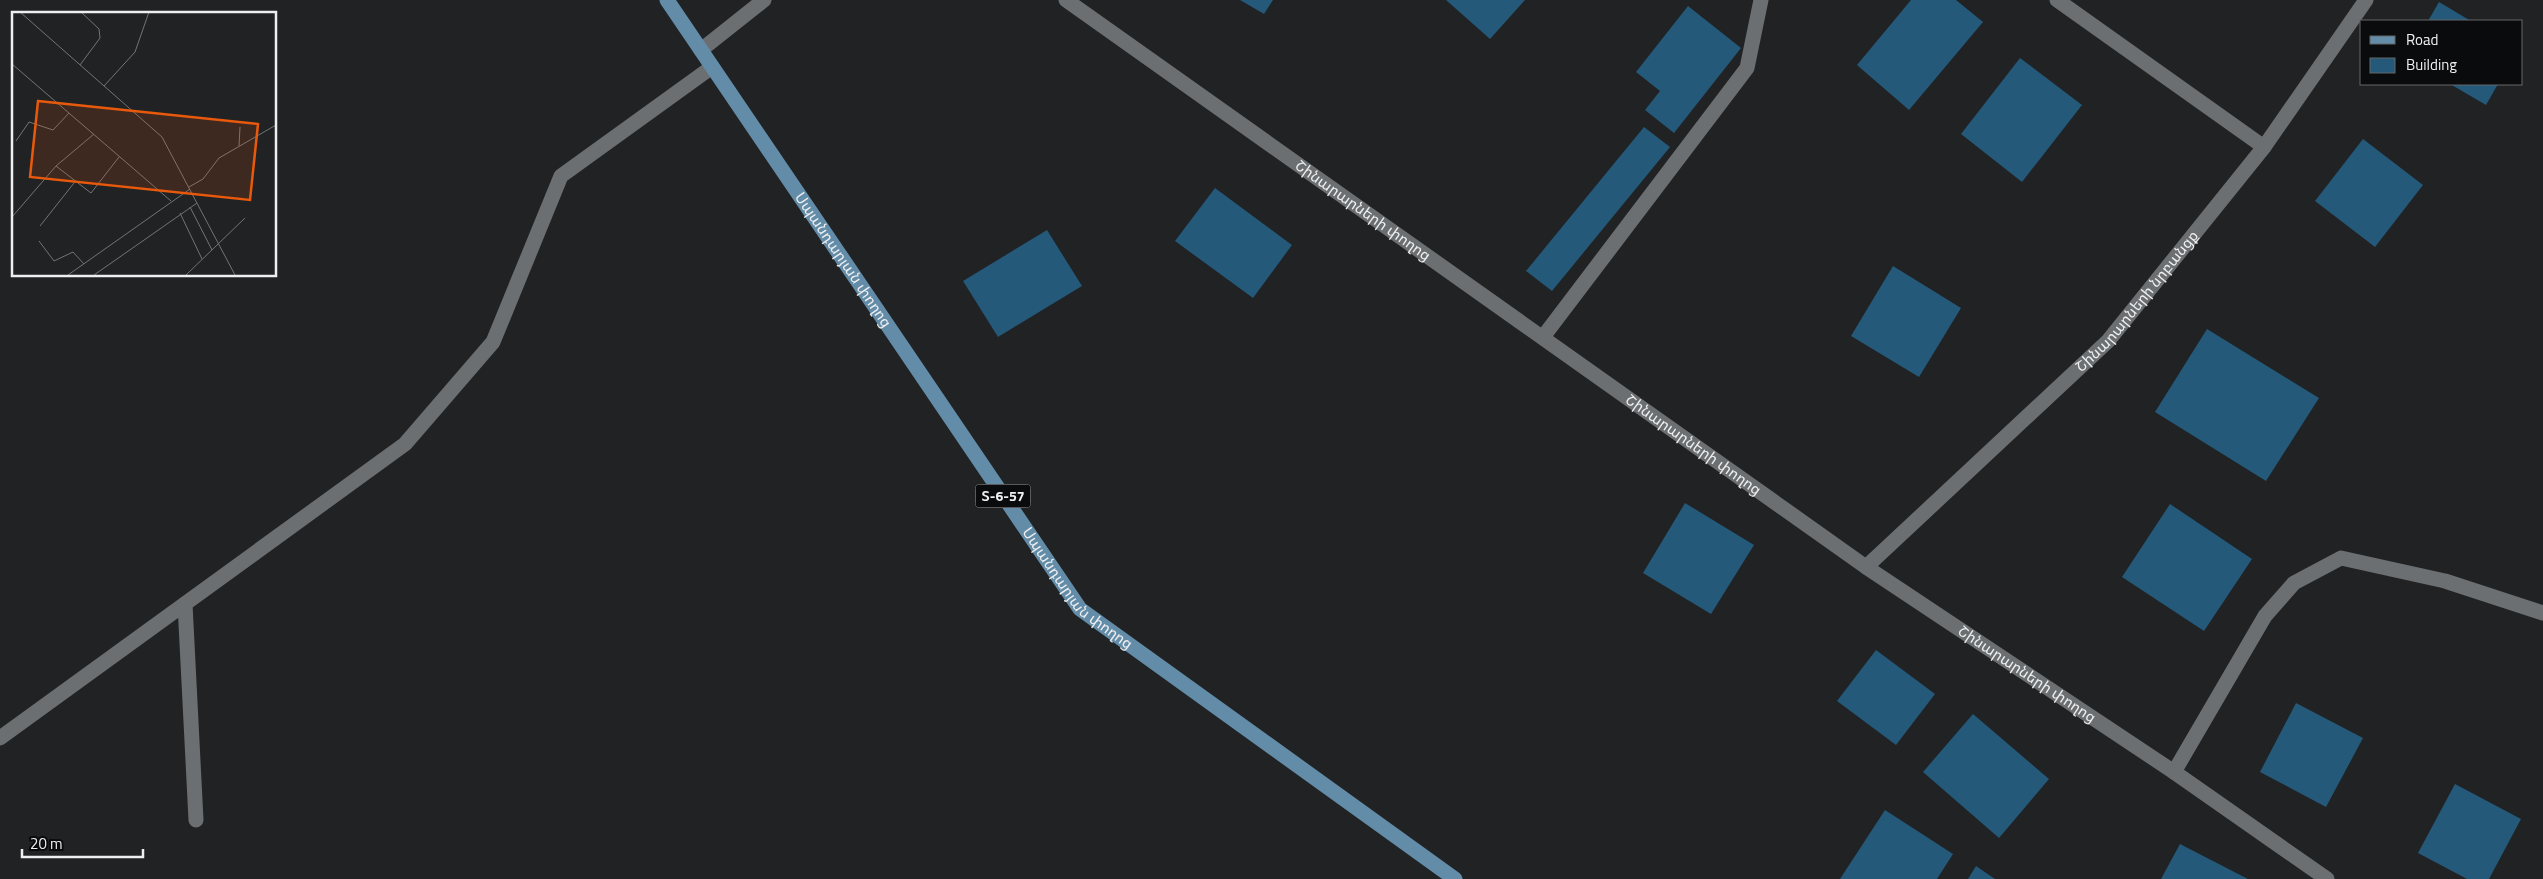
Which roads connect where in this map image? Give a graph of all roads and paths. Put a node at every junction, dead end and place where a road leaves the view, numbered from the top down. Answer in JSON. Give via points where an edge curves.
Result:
{"nodes":[{"id":1,"x":667,"y":0,"type":"edge"},
{"id":2,"x":764,"y":0,"type":"edge"},
{"id":3,"x":1066,"y":0,"type":"edge"},
{"id":4,"x":1761,"y":0,"type":"edge"},
{"id":5,"x":2057,"y":0,"type":"edge"},
{"id":6,"x":2366,"y":0,"type":"edge"},
{"id":7,"x":701,"y":50,"type":"junction"},
{"id":8,"x":712,"y":67,"type":"junction"},
{"id":9,"x":2264,"y":147,"type":"junction"},
{"id":10,"x":1544,"y":337,"type":"junction"},
{"id":11,"x":1866,"y":567,"type":"junction"},
{"id":12,"x":185,"y":604,"type":"junction"},
{"id":13,"x":2543,"y":613,"type":"edge"},
{"id":14,"x":0,"y":738,"type":"edge"},
{"id":15,"x":2174,"y":772,"type":"junction"},
{"id":16,"x":196,"y":820,"type":"dead end"},
{"id":17,"x":1455,"y":879,"type":"edge"},
{"id":18,"x":2327,"y":879,"type":"edge"}],
"edges":[{"from":1,"to":7,"type":"main road","name":"Սպանդարյան փողոց","number":"Տ-6-57"},
{"from":2,"to":7,"type":"street"},
{"from":3,"to":10,"type":"street","name":"Շինարարների փողոց"},
{"from":4,"to":10,"type":"street","via":[[1747,68]]},
{"from":5,"to":9,"type":"street"},
{"from":6,"to":9,"type":"street","name":"Շինարարների նրբանցք"},
{"from":7,"to":8,"type":"main road","name":"Սպանդարյան փողոց","number":"Տ-6-57"},
{"from":8,"to":12,"type":"street","via":[[561,176],[493,342],[405,444]]},
{"from":8,"to":17,"type":"main road","name":"Սպանդարյան փողոց","number":"Տ-6-57","via":[[1080,609]]},
{"from":9,"to":11,"type":"street","name":"Շինարարների նրբանցք","via":[[2108,341]]},
{"from":10,"to":11,"type":"street","name":"Շինարարների փողոց"},
{"from":11,"to":15,"type":"street","name":"Շինարարների փողոց"},
{"from":12,"to":14,"type":"street"},
{"from":12,"to":16,"type":"street"},
{"from":13,"to":15,"type":"street","via":[[2445,581],[2341,558],[2294,583],[2266,616]]},
{"from":15,"to":18,"type":"street","name":"Շինարարների փողոց"}]}
